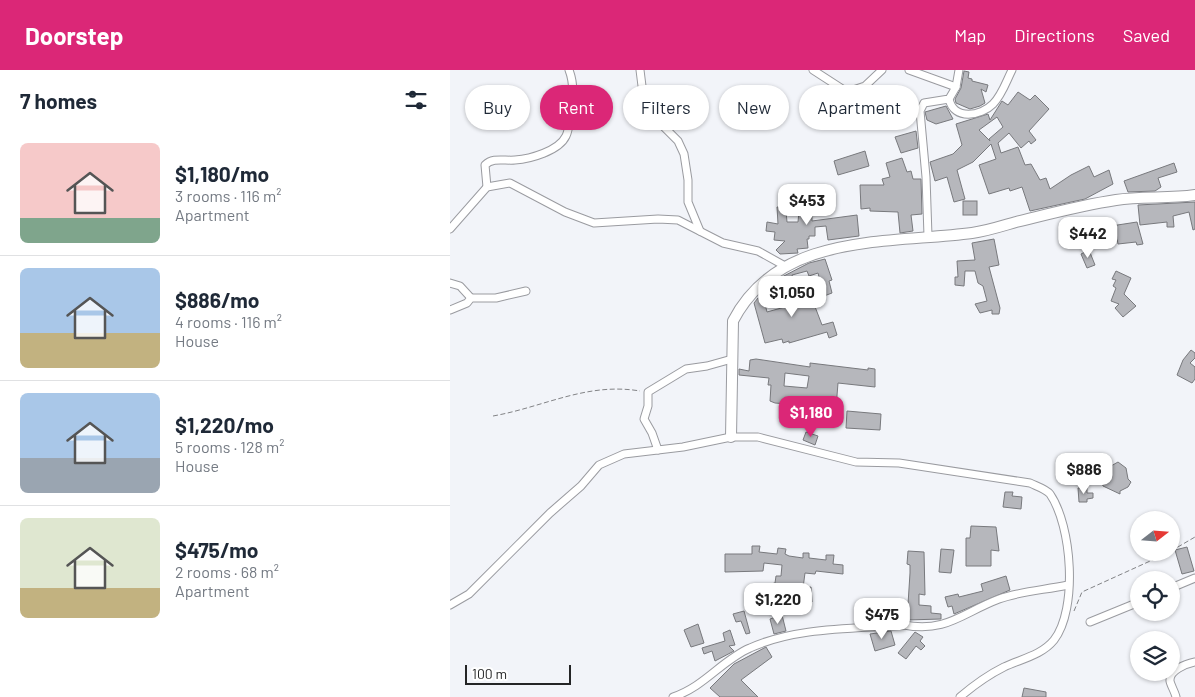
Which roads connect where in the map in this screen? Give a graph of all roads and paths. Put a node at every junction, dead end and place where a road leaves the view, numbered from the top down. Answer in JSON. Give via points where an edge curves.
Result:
{"nodes":[{"id":1,"x":569,"y":70,"type":"edge"},
{"id":2,"x":640,"y":70,"type":"edge"},
{"id":3,"x":813,"y":70,"type":"edge"},
{"id":4,"x":882,"y":70,"type":"edge"},
{"id":5,"x":908,"y":70,"type":"edge"},
{"id":6,"x":959,"y":70,"type":"edge"},
{"id":7,"x":1012,"y":70,"type":"edge"},
{"id":8,"x":956,"y":87,"type":"junction"},
{"id":9,"x":949,"y":99,"type":"junction"},
{"id":10,"x":487,"y":187,"type":"junction"},
{"id":11,"x":1195,"y":195,"type":"edge"},
{"id":12,"x":450,"y":229,"type":"edge"},
{"id":13,"x":700,"y":230,"type":"junction"},
{"id":14,"x":928,"y":236,"type":"junction"},
{"id":15,"x":785,"y":266,"type":"junction"},
{"id":16,"x":450,"y":283,"type":"edge"},
{"id":17,"x":526,"y":291,"type":"dead end"},
{"id":18,"x":472,"y":298,"type":"junction"},
{"id":19,"x":450,"y":310,"type":"edge"},
{"id":20,"x":732,"y":359,"type":"junction"},
{"id":21,"x":648,"y":392,"type":"junction"},
{"id":22,"x":493,"y":416,"type":"dead end"},
{"id":23,"x":731,"y":437,"type":"junction"},
{"id":24,"x":658,"y":450,"type":"junction"},
{"id":25,"x":1195,"y":537,"type":"edge"},
{"id":26,"x":1180,"y":546,"type":"edge"},
{"id":27,"x":1150,"y":561,"type":"edge"},
{"id":28,"x":1195,"y":578,"type":"edge"},
{"id":29,"x":1180,"y":584,"type":"edge"},
{"id":30,"x":1068,"y":585,"type":"junction"},
{"id":31,"x":450,"y":605,"type":"edge"},
{"id":32,"x":1130,"y":606,"type":"edge"},
{"id":33,"x":1065,"y":621,"type":"junction"},
{"id":34,"x":1090,"y":622,"type":"dead end"},
{"id":35,"x":1195,"y":654,"type":"edge"},
{"id":36,"x":1195,"y":662,"type":"edge"},
{"id":37,"x":1185,"y":664,"type":"junction"},
{"id":38,"x":673,"y":697,"type":"edge"},
{"id":39,"x":960,"y":697,"type":"edge"},
{"id":40,"x":1176,"y":697,"type":"edge"}],
"edges":[{"from":1,"to":10,"type":"street","via":[[573,101],[566,137],[560,144],[539,154],[489,162],[484,173]]},
{"from":2,"to":13,"type":"street","via":[[643,94],[653,116],[678,141],[684,154],[688,202]]},
{"from":3,"to":4,"type":"street","via":[[847,92],[864,86]]},
{"from":5,"to":8,"type":"street"},
{"from":6,"to":8,"type":"street"},
{"from":7,"to":9,"type":"street","via":[[1001,95],[977,114],[960,115]]},
{"from":8,"to":9,"type":"street"},
{"from":9,"to":14,"type":"street","via":[[924,103],[920,111]]},
{"from":10,"to":12,"type":"street"},
{"from":10,"to":13,"type":"street","via":[[510,183],[565,212],[594,223],[678,220]]},
{"from":11,"to":14,"type":"street","via":[[1118,200],[973,233]]},
{"from":13,"to":15,"type":"street","via":[[723,243],[758,251]]},
{"from":14,"to":15,"type":"street","via":[[864,241]]},
{"from":15,"to":20,"type":"street","via":[[753,290],[740,306],[733,321]]},
{"from":16,"to":18,"type":"street","via":[[460,286]]},
{"from":17,"to":18,"type":"street","via":[[496,298]]},
{"from":18,"to":19,"type":"street"},
{"from":20,"to":21,"type":"street","via":[[686,369]]},
{"from":20,"to":23,"type":"street"},
{"from":21,"to":22,"type":"path","via":[[626,388],[582,391],[521,411]]},
{"from":21,"to":24,"type":"street","via":[[644,419]]},
{"from":23,"to":24,"type":"street"},
{"from":23,"to":30,"type":"street","via":[[782,441],[808,451],[856,462],[899,463],[1030,483],[1049,492],[1059,514],[1067,541]]},
{"from":24,"to":31,"type":"street","via":[[624,454],[599,465],[468,594]]},
{"from":25,"to":26,"type":"path"},
{"from":27,"to":33,"type":"path","via":[[1082,592]]},
{"from":28,"to":29,"type":"street"},
{"from":30,"to":33,"type":"street"},
{"from":30,"to":38,"type":"street","via":[[999,600],[945,624],[788,635],[741,652],[703,683]]},
{"from":32,"to":34,"type":"street"},
{"from":33,"to":39,"type":"street","via":[[1053,641],[1039,652],[980,680]]},
{"from":35,"to":37,"type":"street"},
{"from":36,"to":37,"type":"street"},
{"from":37,"to":40,"type":"street","via":[[1170,678]]}]}
